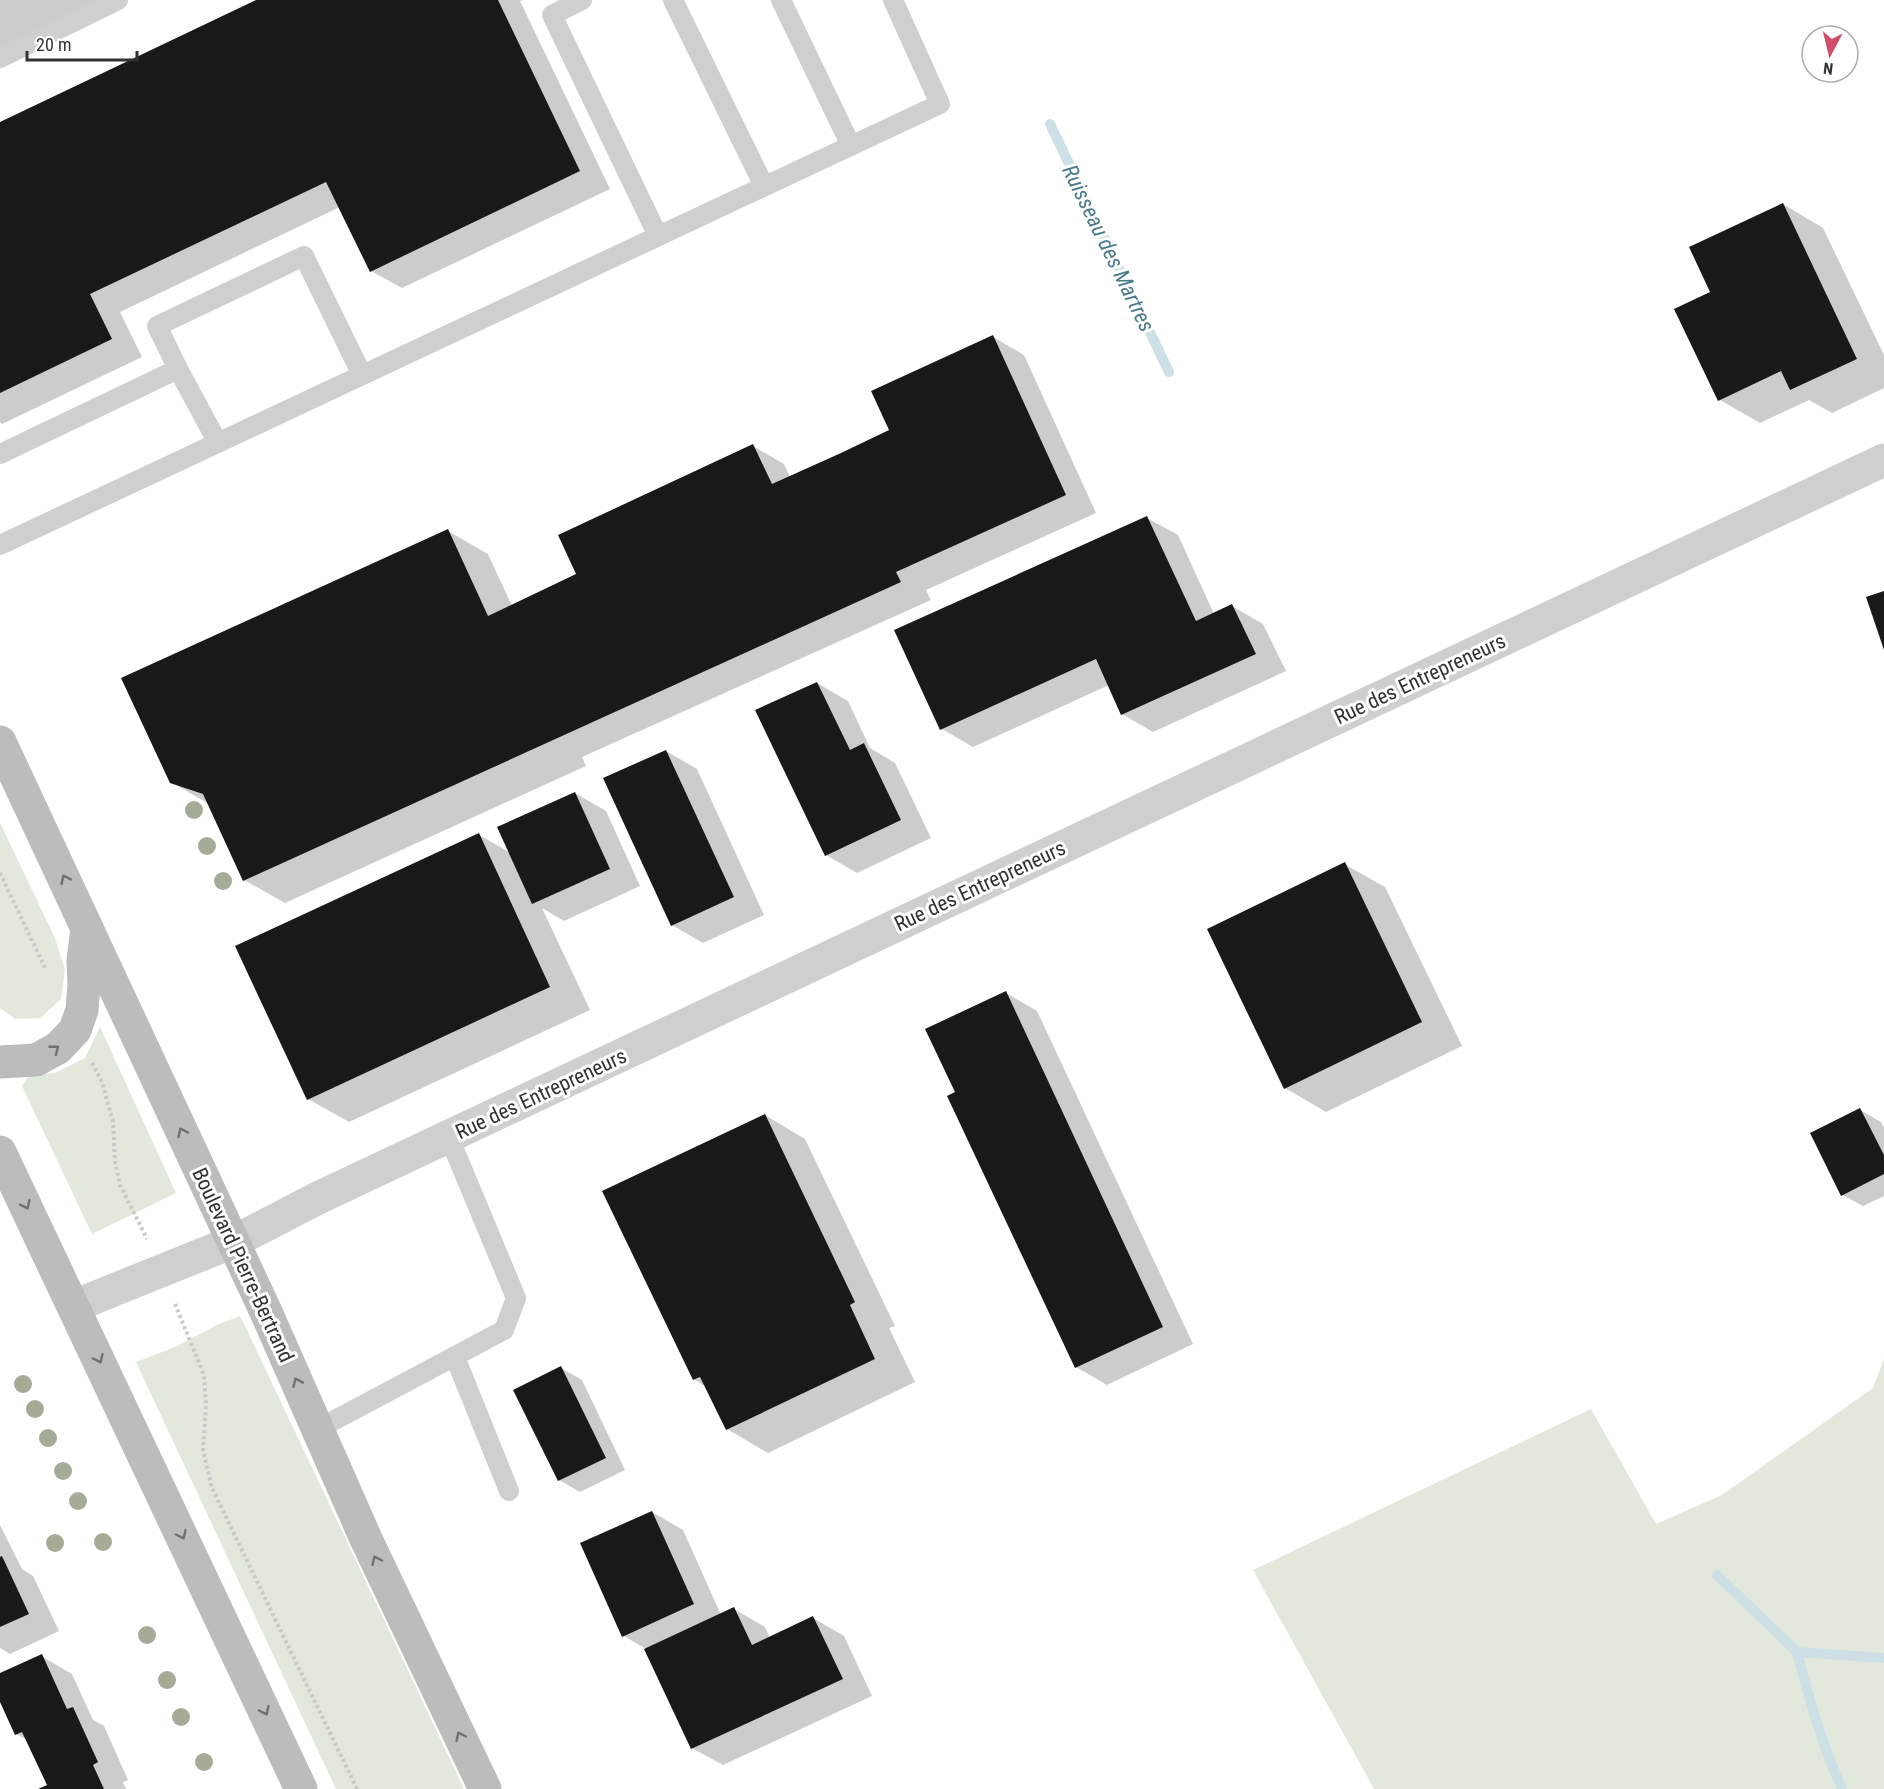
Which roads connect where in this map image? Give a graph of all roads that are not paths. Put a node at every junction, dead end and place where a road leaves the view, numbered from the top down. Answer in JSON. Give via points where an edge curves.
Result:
{"nodes":[{"id":1,"x":118,"y":0,"type":"edge"},
{"id":2,"x":582,"y":0,"type":"edge"},
{"id":3,"x":673,"y":0,"type":"edge"},
{"id":4,"x":781,"y":0,"type":"edge"},
{"id":5,"x":893,"y":0,"type":"edge"},
{"id":6,"x":0,"y":58,"type":"edge"},
{"id":7,"x":851,"y":146,"type":"junction"},
{"id":8,"x":764,"y":186,"type":"junction"},
{"id":9,"x":658,"y":236,"type":"junction"},
{"id":10,"x":178,"y":369,"type":"junction"},
{"id":11,"x":362,"y":375,"type":"junction"},
{"id":12,"x":218,"y":443,"type":"junction"},
{"id":13,"x":0,"y":454,"type":"edge"},
{"id":14,"x":1884,"y":460,"type":"edge"},
{"id":15,"x":0,"y":545,"type":"edge"},
{"id":16,"x":0,"y":742,"type":"edge"},
{"id":17,"x":87,"y":926,"type":"junction"},
{"id":18,"x":0,"y":1062,"type":"edge"},
{"id":19,"x":449,"y":1137,"type":"junction"},
{"id":20,"x":0,"y":1152,"type":"edge"},
{"id":21,"x":233,"y":1242,"type":"junction"},
{"id":22,"x":74,"y":1306,"type":"junction"},
{"id":23,"x":455,"y":1357,"type":"junction"},
{"id":24,"x":318,"y":1429,"type":"junction"},
{"id":25,"x":509,"y":1491,"type":"dead end"},
{"id":26,"x":301,"y":1789,"type":"edge"},
{"id":27,"x":485,"y":1789,"type":"edge"}],
"edges":[{"from":1,"to":6,"type":"lane"},
{"from":2,"to":9,"type":"lane","via":[[552,15]]},
{"from":3,"to":8,"type":"lane"},
{"from":4,"to":7,"type":"lane"},
{"from":5,"to":7,"type":"lane","via":[[940,104]]},
{"from":7,"to":8,"type":"lane"},
{"from":8,"to":9,"type":"lane"},
{"from":9,"to":11,"type":"lane"},
{"from":10,"to":11,"type":"lane","via":[[157,326],[304,256]]},
{"from":10,"to":12,"type":"lane"},
{"from":10,"to":13,"type":"lane"},
{"from":11,"to":12,"type":"lane"},
{"from":12,"to":15,"type":"lane"},
{"from":14,"to":19,"type":"street","name":"Rue des Entrepreneurs"},
{"from":17,"to":16,"type":"main road","name":"Boulevard Pierre-Bertrand","one_way":true},
{"from":18,"to":17,"type":"main road","one_way":true,"via":[[36,1060],[58,1048],[75,1030],[82,1010]]},
{"from":21,"to":17,"type":"main road","name":"Boulevard Pierre-Bertrand","one_way":true},
{"from":19,"to":21,"type":"street","name":"Rue des Entrepreneurs"},
{"from":19,"to":23,"type":"lane","via":[[516,1298],[504,1330]]},
{"from":20,"to":22,"type":"main road","one_way":true},
{"from":21,"to":22,"type":"street","name":"Rue des Entrepreneurs"},
{"from":24,"to":21,"type":"main road","name":"Boulevard Pierre-Bertrand","one_way":true},
{"from":22,"to":26,"type":"main road","one_way":true},
{"from":23,"to":24,"type":"lane"},
{"from":23,"to":25,"type":"lane"},
{"from":27,"to":24,"type":"main road","name":"Boulevard Pierre-Bertrand","one_way":true}]}
